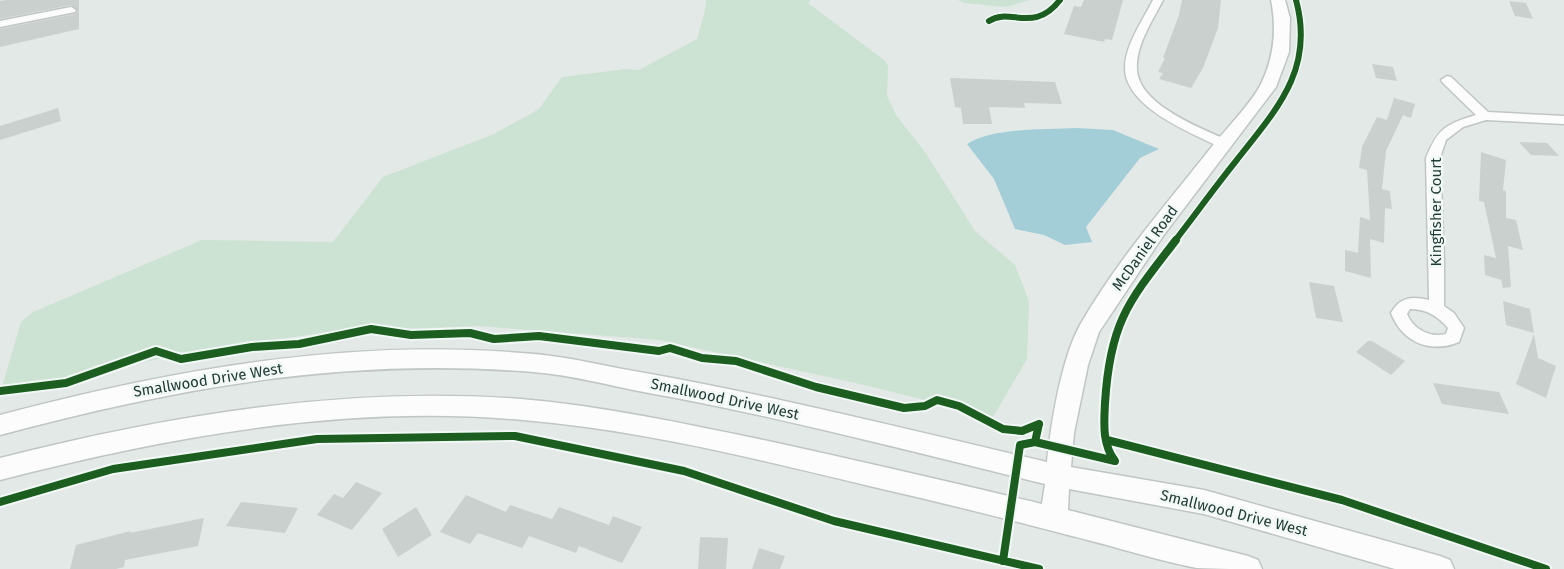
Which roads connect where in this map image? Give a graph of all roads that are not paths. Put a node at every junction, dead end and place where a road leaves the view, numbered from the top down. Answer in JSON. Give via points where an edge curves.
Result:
{"nodes":[{"id":1,"x":1158,"y":0,"type":"edge"},
{"id":2,"x":1278,"y":0,"type":"edge"},
{"id":3,"x":71,"y":10,"type":"dead end"},
{"id":4,"x":0,"y":24,"type":"edge"},
{"id":5,"x":1447,"y":80,"type":"dead end"},
{"id":6,"x":1485,"y":116,"type":"junction"},
{"id":7,"x":1564,"y":120,"type":"edge"},
{"id":8,"x":1225,"y":144,"type":"junction"},
{"id":9,"x":1436,"y":308,"type":"dead end"},
{"id":10,"x":0,"y":425,"type":"edge"},
{"id":11,"x":0,"y":469,"type":"edge"},
{"id":12,"x":1057,"y":476,"type":"junction"},
{"id":13,"x":1054,"y":519,"type":"junction"},
{"id":14,"x":1248,"y":569,"type":"edge"},
{"id":15,"x":1440,"y":569,"type":"edge"}],
"edges":[{"from":1,"to":8,"type":"street","via":[[1132,62],[1132,76],[1143,95],[1166,114]]},
{"from":2,"to":8,"type":"street","name":"McDaniel Road","via":[[1281,52],[1268,87]]},
{"from":3,"to":4,"type":"street"},
{"from":5,"to":6,"type":"street"},
{"from":6,"to":7,"type":"street","name":"Kingfisher Court"},
{"from":6,"to":9,"type":"street","name":"Kingfisher Court","via":[[1459,123],[1447,131],[1433,158]]},
{"from":8,"to":12,"type":"street","name":"McDaniel Road","via":[[1149,240],[1089,330],[1062,433]]},
{"from":10,"to":12,"type":"street","name":"Smallwood Drive West","via":[[94,400],[298,365],[414,359],[535,363],[692,390]]},
{"from":11,"to":13,"type":"street","via":[[227,422],[337,410],[482,407],[651,427],[1003,504]]},
{"from":12,"to":13,"type":"street","name":"McDaniel Road"},
{"from":12,"to":15,"type":"street","name":"Smallwood Drive West","via":[[1204,502]]},
{"from":13,"to":14,"type":"street"}]}
